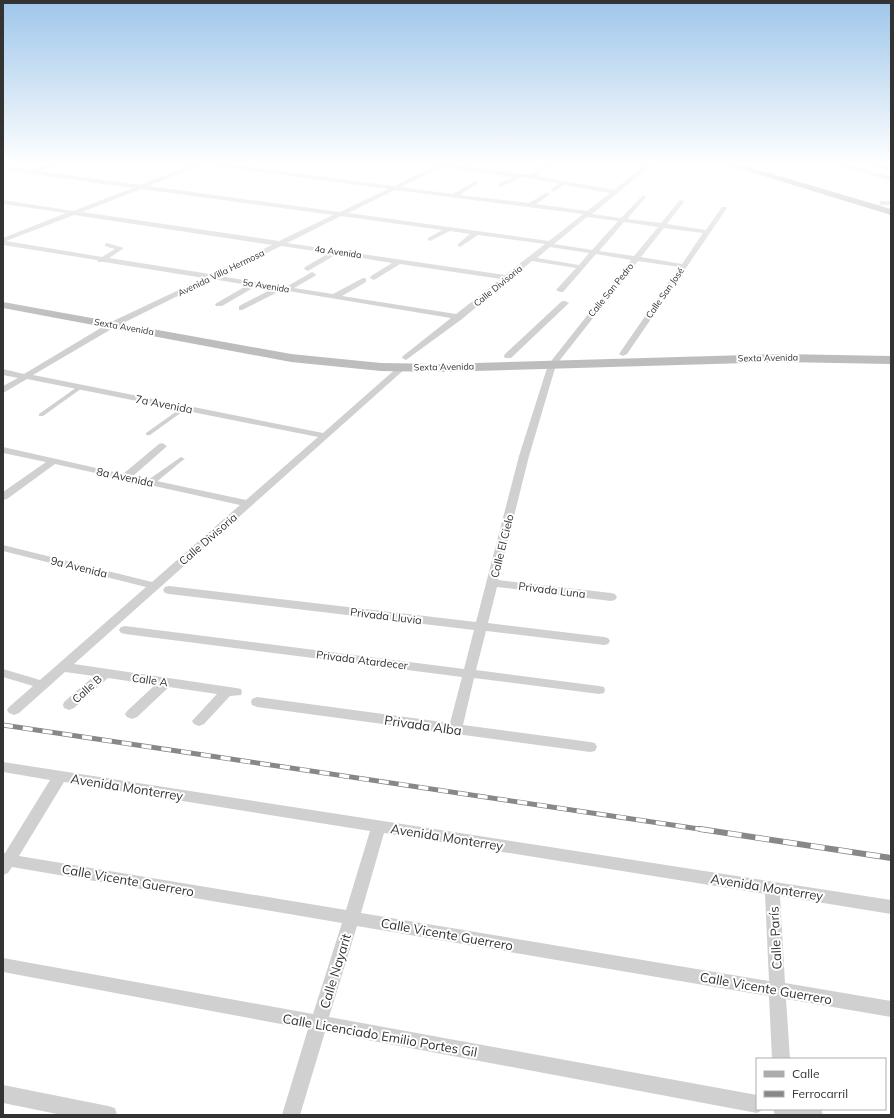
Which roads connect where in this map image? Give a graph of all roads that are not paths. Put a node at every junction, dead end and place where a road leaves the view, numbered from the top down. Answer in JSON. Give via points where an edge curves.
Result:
{"nodes":[{"id":1,"x":66,"y":216,"type":"edge"},
{"id":2,"x":95,"y":216,"type":"edge"},
{"id":3,"x":337,"y":216,"type":"edge"},
{"id":4,"x":357,"y":216,"type":"edge"},
{"id":5,"x":585,"y":216,"type":"edge"},
{"id":6,"x":601,"y":216,"type":"edge"},
{"id":7,"x":626,"y":216,"type":"edge"},
{"id":8,"x":670,"y":216,"type":"edge"},
{"id":9,"x":718,"y":216,"type":"edge"},
{"id":10,"x":623,"y":220,"type":"junction"},
{"id":11,"x":663,"y":225,"type":"junction"},
{"id":12,"x":449,"y":229,"type":"junction"},
{"id":13,"x":707,"y":232,"type":"junction"},
{"id":14,"x":476,"y":233,"type":"junction"},
{"id":15,"x":430,"y":239,"type":"dead end"},
{"id":16,"x":3,"y":242,"type":"edge"},
{"id":17,"x":281,"y":244,"type":"junction"},
{"id":18,"x":550,"y":244,"type":"junction"},
{"id":19,"x":107,"y":245,"type":"dead end"},
{"id":20,"x":460,"y":245,"type":"dead end"},
{"id":21,"x":3,"y":248,"type":"edge"},
{"id":22,"x":336,"y":252,"type":"junction"},
{"id":23,"x":594,"y":252,"type":"junction"},
{"id":24,"x":532,"y":259,"type":"junction"},
{"id":25,"x":636,"y":259,"type":"junction"},
{"id":26,"x":99,"y":261,"type":"junction"},
{"id":27,"x":399,"y":261,"type":"junction"},
{"id":28,"x":684,"y":266,"type":"junction"},
{"id":29,"x":581,"y":267,"type":"junction"},
{"id":30,"x":374,"y":278,"type":"dead end"},
{"id":31,"x":508,"y":278,"type":"junction"},
{"id":32,"x":210,"y":279,"type":"junction"},
{"id":33,"x":363,"y":280,"type":"dead end"},
{"id":34,"x":249,"y":288,"type":"junction"},
{"id":35,"x":287,"y":289,"type":"junction"},
{"id":36,"x":560,"y":290,"type":"dead end"},
{"id":37,"x":273,"y":291,"type":"junction"},
{"id":38,"x":3,"y":296,"type":"edge"},
{"id":39,"x":327,"y":297,"type":"junction"},
{"id":40,"x":565,"y":303,"type":"dead end"},
{"id":41,"x":219,"y":304,"type":"dead end"},
{"id":42,"x":366,"y":304,"type":"junction"},
{"id":43,"x":3,"y":305,"type":"edge"},
{"id":44,"x":242,"y":308,"type":"dead end"},
{"id":45,"x":128,"y":318,"type":"junction"},
{"id":46,"x":456,"y":319,"type":"junction"},
{"id":47,"x":112,"y":325,"type":"junction"},
{"id":48,"x":891,"y":350,"type":"edge"},
{"id":49,"x":623,"y":354,"type":"junction"},
{"id":50,"x":508,"y":356,"type":"junction"},
{"id":51,"x":556,"y":360,"type":"junction"},
{"id":52,"x":891,"y":360,"type":"edge"},
{"id":53,"x":404,"y":363,"type":"junction"},
{"id":54,"x":3,"y":372,"type":"edge"},
{"id":55,"x":26,"y":376,"type":"junction"},
{"id":56,"x":80,"y":387,"type":"junction"},
{"id":57,"x":3,"y":390,"type":"edge"},
{"id":58,"x":184,"y":408,"type":"junction"},
{"id":59,"x":41,"y":415,"type":"dead end"},
{"id":60,"x":148,"y":434,"type":"dead end"},
{"id":61,"x":325,"y":436,"type":"junction"},
{"id":62,"x":162,"y":446,"type":"dead end"},
{"id":63,"x":3,"y":450,"type":"edge"},
{"id":64,"x":181,"y":459,"type":"dead end"},
{"id":65,"x":54,"y":461,"type":"junction"},
{"id":66,"x":125,"y":477,"type":"junction"},
{"id":67,"x":150,"y":482,"type":"junction"},
{"id":68,"x":3,"y":497,"type":"edge"},
{"id":69,"x":248,"y":504,"type":"junction"},
{"id":70,"x":3,"y":548,"type":"edge"},
{"id":71,"x":492,"y":583,"type":"junction"},
{"id":72,"x":154,"y":586,"type":"junction"},
{"id":73,"x":169,"y":590,"type":"dead end"},
{"id":74,"x":611,"y":597,"type":"dead end"},
{"id":75,"x":481,"y":627,"type":"junction"},
{"id":76,"x":125,"y":630,"type":"dead end"},
{"id":77,"x":604,"y":641,"type":"dead end"},
{"id":78,"x":63,"y":667,"type":"junction"},
{"id":79,"x":3,"y":673,"type":"edge"},
{"id":80,"x":104,"y":673,"type":"junction"},
{"id":81,"x":470,"y":674,"type":"junction"},
{"id":82,"x":166,"y":682,"type":"junction"},
{"id":83,"x":43,"y":685,"type":"junction"},
{"id":84,"x":599,"y":690,"type":"dead end"},
{"id":85,"x":257,"y":702,"type":"dead end"},
{"id":86,"x":69,"y":705,"type":"dead end"},
{"id":87,"x":14,"y":710,"type":"dead end"},
{"id":88,"x":132,"y":714,"type":"dead end"},
{"id":89,"x":199,"y":721,"type":"dead end"},
{"id":90,"x":456,"y":729,"type":"junction"},
{"id":91,"x":590,"y":747,"type":"dead end"},
{"id":92,"x":3,"y":768,"type":"edge"},
{"id":93,"x":60,"y":776,"type":"junction"},
{"id":94,"x":379,"y":826,"type":"junction"},
{"id":95,"x":5,"y":862,"type":"edge"},
{"id":96,"x":772,"y":888,"type":"junction"},
{"id":97,"x":891,"y":907,"type":"edge"},
{"id":98,"x":351,"y":918,"type":"junction"},
{"id":99,"x":3,"y":965,"type":"edge"},
{"id":100,"x":778,"y":989,"type":"junction"},
{"id":101,"x":891,"y":1008,"type":"edge"},
{"id":102,"x":319,"y":1023,"type":"junction"},
{"id":103,"x":781,"y":1058,"type":"edge"},
{"id":104,"x":3,"y":1094,"type":"edge"},
{"id":105,"x":756,"y":1104,"type":"edge"},
{"id":106,"x":788,"y":1110,"type":"edge"},
{"id":107,"x":108,"y":1115,"type":"edge"},
{"id":108,"x":291,"y":1115,"type":"edge"},
{"id":109,"x":814,"y":1115,"type":"edge"}],
"edges":[{"from":1,"to":16,"type":"street"},
{"from":2,"to":17,"type":"street","name":"4a Avenida"},
{"from":3,"to":17,"type":"street","name":"Avenida Villa Hermosa"},
{"from":4,"to":12,"type":"street"},
{"from":5,"to":18,"type":"street","name":"Calle Divisoria"},
{"from":6,"to":10,"type":"street"},
{"from":7,"to":10,"type":"street"},
{"from":8,"to":11,"type":"street","name":"Calle San Pedro"},
{"from":9,"to":13,"type":"street","name":"Calle San José"},
{"from":10,"to":11,"type":"street"},
{"from":10,"to":23,"type":"street"},
{"from":11,"to":13,"type":"street"},
{"from":11,"to":25,"type":"street","name":"Calle San Pedro"},
{"from":12,"to":14,"type":"street"},
{"from":12,"to":15,"type":"street"},
{"from":13,"to":28,"type":"street","name":"Calle San José"},
{"from":14,"to":18,"type":"street"},
{"from":14,"to":20,"type":"street"},
{"from":16,"to":26,"type":"street","name":"5a Avenida"},
{"from":17,"to":22,"type":"street","name":"4a Avenida"},
{"from":17,"to":32,"type":"street","name":"Avenida Villa Hermosa"},
{"from":18,"to":23,"type":"street"},
{"from":18,"to":24,"type":"street","name":"Calle Divisoria"},
{"from":19,"to":26,"type":"street","via":[[121,248]]},
{"from":21,"to":26,"type":"street","name":"5a Avenida"},
{"from":22,"to":27,"type":"street","name":"4a Avenida"},
{"from":22,"to":35,"type":"street"},
{"from":23,"to":25,"type":"street"},
{"from":23,"to":29,"type":"street"},
{"from":24,"to":29,"type":"street"},
{"from":24,"to":31,"type":"street","name":"Calle Divisoria"},
{"from":25,"to":28,"type":"street"},
{"from":25,"to":51,"type":"street","name":"Calle San Pedro"},
{"from":26,"to":32,"type":"street","name":"5a Avenida"},
{"from":27,"to":30,"type":"street"},
{"from":27,"to":31,"type":"street","name":"4a Avenida"},
{"from":28,"to":49,"type":"street","name":"Calle San José"},
{"from":29,"to":36,"type":"street"},
{"from":31,"to":46,"type":"street","name":"Calle Divisoria"},
{"from":32,"to":34,"type":"street","name":"5a Avenida"},
{"from":32,"to":35,"type":"street","name":"5a Avenida"},
{"from":32,"to":45,"type":"street","name":"Avenida Villa Hermosa"},
{"from":33,"to":39,"type":"street"},
{"from":34,"to":37,"type":"street","name":"5a Avenida"},
{"from":34,"to":41,"type":"street"},
{"from":35,"to":39,"type":"street","name":"5a Avenida"},
{"from":37,"to":39,"type":"street","name":"5a Avenida"},
{"from":37,"to":44,"type":"street"},
{"from":38,"to":45,"type":"main road","name":"Sexta Avenida"},
{"from":39,"to":42,"type":"street","name":"5a Avenida"},
{"from":39,"to":42,"type":"street","name":"5a Avenida"},
{"from":40,"to":50,"type":"street"},
{"from":42,"to":46,"type":"street","name":"5a Avenida"},
{"from":43,"to":47,"type":"main road","name":"Sexta Avenida"},
{"from":45,"to":47,"type":"street","name":"Avenida Villa Hermosa"},
{"from":45,"to":53,"type":"main road","name":"Sexta Avenida","via":[[302,349]]},
{"from":46,"to":53,"type":"street","name":"Calle Divisoria"},
{"from":47,"to":53,"type":"main road","name":"Sexta Avenida","via":[[337,364]]},
{"from":47,"to":55,"type":"street","name":"Avenida Villa Hermosa"},
{"from":48,"to":49,"type":"main road","name":"Sexta Avenida","via":[[772,348]]},
{"from":49,"to":51,"type":"main road","name":"Sexta Avenida"},
{"from":50,"to":51,"type":"main road","name":"Sexta Avenida"},
{"from":50,"to":53,"type":"main road","name":"Sexta Avenida"},
{"from":51,"to":52,"type":"main road","name":"Sexta Avenida"},
{"from":51,"to":53,"type":"main road","name":"Sexta Avenida"},
{"from":51,"to":71,"type":"street","name":"Calle El Cielo","via":[[524,456]]},
{"from":53,"to":61,"type":"street","name":"Calle Divisoria"},
{"from":54,"to":55,"type":"street","name":"7a Avenida"},
{"from":55,"to":56,"type":"street","name":"7a Avenida"},
{"from":55,"to":57,"type":"street","name":"Avenida Villa Hermosa"},
{"from":56,"to":58,"type":"street","name":"7a Avenida"},
{"from":56,"to":59,"type":"street"},
{"from":58,"to":60,"type":"street"},
{"from":58,"to":61,"type":"street","name":"7a Avenida"},
{"from":61,"to":69,"type":"street","name":"Calle Divisoria"},
{"from":62,"to":66,"type":"street"},
{"from":63,"to":65,"type":"street","name":"8a Avenida"},
{"from":64,"to":67,"type":"street"},
{"from":65,"to":66,"type":"street","name":"8a Avenida"},
{"from":65,"to":68,"type":"street"},
{"from":66,"to":67,"type":"street","name":"8a Avenida"},
{"from":67,"to":69,"type":"street","name":"8a Avenida"},
{"from":69,"to":72,"type":"street","name":"Calle Divisoria"},
{"from":70,"to":72,"type":"street","name":"9a Avenida"},
{"from":71,"to":74,"type":"street","name":"Privada Luna"},
{"from":71,"to":75,"type":"street","name":"Calle El Cielo"},
{"from":72,"to":78,"type":"street","name":"Calle Divisoria"},
{"from":73,"to":75,"type":"street","name":"Privada Lluvia"},
{"from":75,"to":77,"type":"street","name":"Privada Lluvia"},
{"from":75,"to":81,"type":"street","name":"Calle El Cielo"},
{"from":76,"to":81,"type":"street","name":"Privada Atardecer"},
{"from":78,"to":80,"type":"street","name":"Calle A"},
{"from":78,"to":83,"type":"street","name":"Calle Divisoria"},
{"from":79,"to":83,"type":"street"},
{"from":80,"to":82,"type":"street","name":"Calle A"},
{"from":80,"to":86,"type":"street","name":"Calle B"},
{"from":81,"to":84,"type":"street","name":"Privada Atardecer"},
{"from":81,"to":90,"type":"street","name":"Calle El Cielo"},
{"from":82,"to":88,"type":"street"},
{"from":82,"to":89,"type":"street","name":"Calle A","via":[[232,691]]},
{"from":83,"to":87,"type":"street","name":"Calle Divisoria"},
{"from":85,"to":90,"type":"street","name":"Privada Alba"},
{"from":90,"to":91,"type":"street","name":"Privada Alba"},
{"from":92,"to":93,"type":"street","name":"Avenida Monterrey"},
{"from":93,"to":94,"type":"street","name":"Avenida Monterrey"},
{"from":93,"to":95,"type":"street"},
{"from":94,"to":96,"type":"street","name":"Avenida Monterrey"},
{"from":94,"to":98,"type":"street","name":"Calle Nayarit"},
{"from":95,"to":98,"type":"street","name":"Calle Vicente Guerrero"},
{"from":96,"to":97,"type":"street","name":"Avenida Monterrey"},
{"from":96,"to":100,"type":"street","name":"Calle París"},
{"from":98,"to":100,"type":"street","name":"Calle Vicente Guerrero"},
{"from":98,"to":102,"type":"street","name":"Calle Nayarit"},
{"from":99,"to":102,"type":"street","name":"Calle Licenciado Emilio Portes Gil"},
{"from":100,"to":101,"type":"street","name":"Calle Vicente Guerrero"},
{"from":100,"to":103,"type":"street","name":"Calle París"},
{"from":102,"to":105,"type":"street","name":"Calle Licenciado Emilio Portes Gil"},
{"from":102,"to":108,"type":"street","name":"Calle Nayarit"},
{"from":104,"to":107,"type":"street"},
{"from":106,"to":109,"type":"street"}]}
